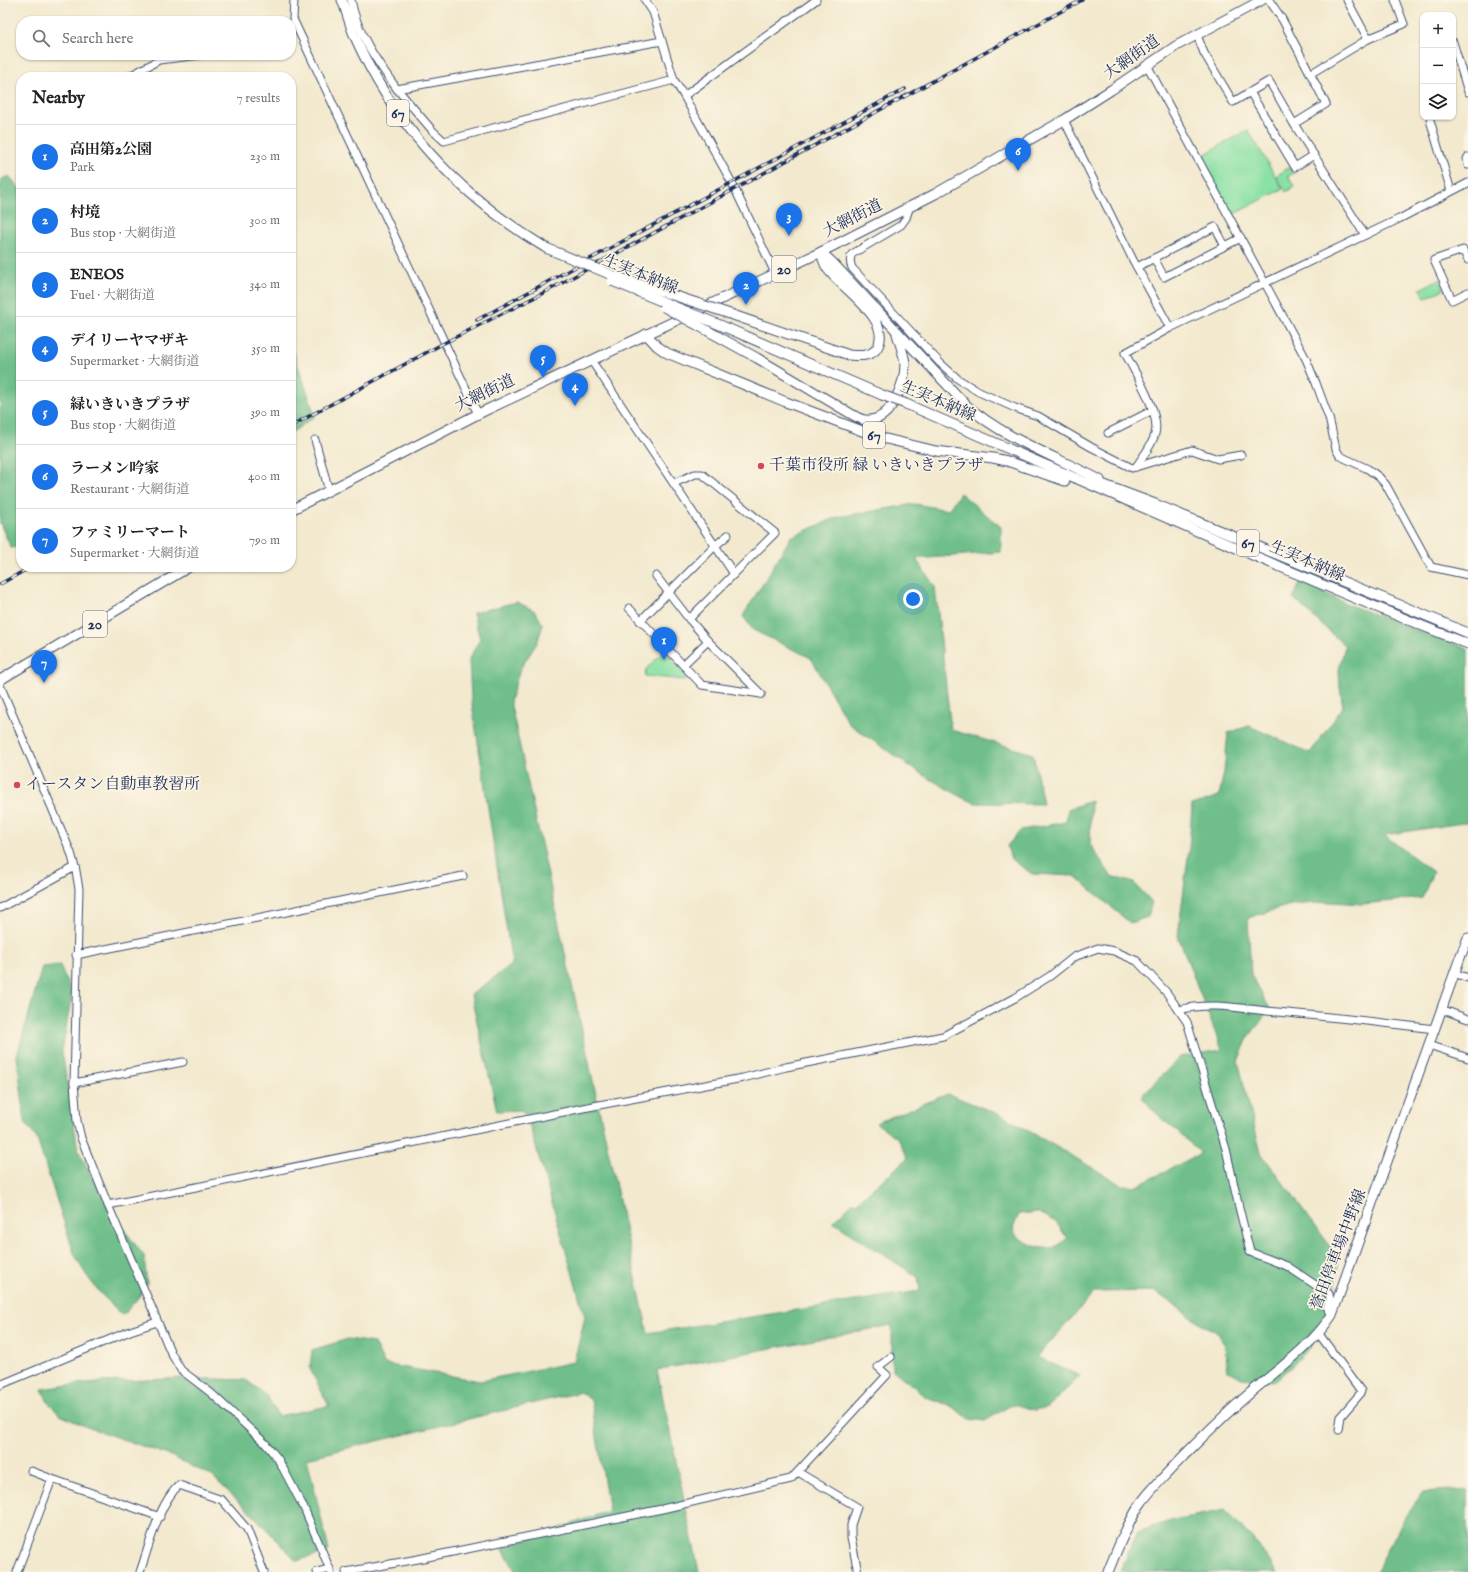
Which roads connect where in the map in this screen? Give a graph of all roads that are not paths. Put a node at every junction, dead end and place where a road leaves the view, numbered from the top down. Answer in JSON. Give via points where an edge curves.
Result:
{"nodes":[{"id":1,"x":294,"y":0,"type":"edge"},
{"id":2,"x":342,"y":0,"type":"edge"},
{"id":3,"x":351,"y":0,"type":"edge"},
{"id":4,"x":645,"y":0,"type":"edge"},
{"id":5,"x":816,"y":0,"type":"edge"},
{"id":6,"x":1262,"y":0,"type":"edge"},
{"id":7,"x":1269,"y":0,"type":"edge"},
{"id":8,"x":1347,"y":0,"type":"edge"},
{"id":9,"x":1395,"y":0,"type":"edge"},
{"id":10,"x":292,"y":16,"type":"edge"},
{"id":11,"x":296,"y":28,"type":"edge"},
{"id":12,"x":1197,"y":35,"type":"junction"},
{"id":13,"x":1368,"y":38,"type":"junction"},
{"id":14,"x":662,"y":42,"type":"junction"},
{"id":15,"x":1455,"y":48,"type":"edge"},
{"id":16,"x":159,"y":60,"type":"edge"},
{"id":17,"x":1147,"y":66,"type":"junction"},
{"id":18,"x":137,"y":72,"type":"edge"},
{"id":19,"x":1310,"y":74,"type":"junction"},
{"id":20,"x":674,"y":80,"type":"junction"},
{"id":21,"x":397,"y":89,"type":"junction"},
{"id":22,"x":1250,"y":92,"type":"junction"},
{"id":23,"x":1468,"y":92,"type":"edge"},
{"id":24,"x":684,"y":96,"type":"junction"},
{"id":25,"x":1064,"y":120,"type":"junction"},
{"id":26,"x":1430,"y":120,"type":"dead end"},
{"id":27,"x":1294,"y":124,"type":"junction"},
{"id":28,"x":1314,"y":155,"type":"junction"},
{"id":29,"x":1468,"y":157,"type":"edge"},
{"id":30,"x":1468,"y":165,"type":"edge"},
{"id":31,"x":1468,"y":183,"type":"edge"},
{"id":32,"x":1451,"y":192,"type":"junction"},
{"id":33,"x":910,"y":206,"type":"junction"},
{"id":34,"x":1365,"y":234,"type":"junction"},
{"id":35,"x":1241,"y":238,"type":"junction"},
{"id":36,"x":1225,"y":246,"type":"junction"},
{"id":37,"x":546,"y":248,"type":"junction"},
{"id":38,"x":821,"y":252,"type":"junction"},
{"id":39,"x":1154,"y":258,"type":"junction"},
{"id":40,"x":1468,"y":260,"type":"edge"},
{"id":41,"x":1137,"y":267,"type":"junction"},
{"id":42,"x":775,"y":273,"type":"junction"},
{"id":43,"x":1265,"y":282,"type":"junction"},
{"id":44,"x":636,"y":290,"type":"junction"},
{"id":45,"x":1468,"y":292,"type":"edge"},
{"id":46,"x":1170,"y":328,"type":"junction"},
{"id":47,"x":896,"y":331,"type":"junction"},
{"id":48,"x":646,"y":334,"type":"junction"},
{"id":49,"x":591,"y":360,"type":"junction"},
{"id":50,"x":1153,"y":410,"type":"junction"},
{"id":51,"x":478,"y":414,"type":"junction"},
{"id":52,"x":1108,"y":433,"type":"dead end"},
{"id":53,"x":315,"y":440,"type":"dead end"},
{"id":54,"x":1241,"y":455,"type":"dead end"},
{"id":55,"x":1136,"y":467,"type":"junction"},
{"id":56,"x":674,"y":483,"type":"junction"},
{"id":57,"x":329,"y":491,"type":"junction"},
{"id":58,"x":1117,"y":493,"type":"junction"},
{"id":59,"x":296,"y":508,"type":"edge"},
{"id":60,"x":728,"y":535,"type":"dead end"},
{"id":61,"x":715,"y":546,"type":"junction"},
{"id":62,"x":181,"y":572,"type":"edge"},
{"id":63,"x":734,"y":574,"type":"junction"},
{"id":64,"x":1468,"y":575,"type":"edge"},
{"id":65,"x":656,"y":576,"type":"dead end"},
{"id":66,"x":668,"y":593,"type":"junction"},
{"id":67,"x":629,"y":608,"type":"dead end"},
{"id":68,"x":689,"y":619,"type":"junction"},
{"id":69,"x":640,"y":621,"type":"junction"},
{"id":70,"x":1468,"y":633,"type":"edge"},
{"id":71,"x":708,"y":641,"type":"junction"},
{"id":72,"x":1468,"y":644,"type":"edge"},
{"id":73,"x":683,"y":666,"type":"junction"},
{"id":74,"x":0,"y":680,"type":"edge"},
{"id":75,"x":0,"y":684,"type":"edge"},
{"id":76,"x":75,"y":867,"type":"junction"},
{"id":77,"x":463,"y":876,"type":"dead end"},
{"id":78,"x":0,"y":908,"type":"edge"},
{"id":79,"x":1468,"y":938,"type":"edge"},
{"id":80,"x":76,"y":955,"type":"junction"},
{"id":81,"x":1454,"y":973,"type":"junction"},
{"id":82,"x":1468,"y":978,"type":"edge"},
{"id":83,"x":1442,"y":1009,"type":"junction"},
{"id":84,"x":1179,"y":1010,"type":"junction"},
{"id":85,"x":1468,"y":1018,"type":"edge"},
{"id":86,"x":1435,"y":1029,"type":"junction"},
{"id":87,"x":1429,"y":1046,"type":"junction"},
{"id":88,"x":1468,"y":1058,"type":"edge"},
{"id":89,"x":183,"y":1062,"type":"dead end"},
{"id":90,"x":74,"y":1082,"type":"junction"},
{"id":91,"x":108,"y":1205,"type":"junction"},
{"id":92,"x":1332,"y":1315,"type":"junction"},
{"id":93,"x":157,"y":1322,"type":"junction"},
{"id":94,"x":1319,"y":1334,"type":"junction"},
{"id":95,"x":891,"y":1357,"type":"dead end"},
{"id":96,"x":0,"y":1385,"type":"edge"},
{"id":97,"x":1339,"y":1430,"type":"dead end"},
{"id":98,"x":31,"y":1471,"type":"dead end"},
{"id":99,"x":798,"y":1472,"type":"junction"},
{"id":100,"x":52,"y":1479,"type":"junction"},
{"id":101,"x":160,"y":1517,"type":"junction"},
{"id":102,"x":331,"y":1570,"type":"edge"},
{"id":103,"x":17,"y":1572,"type":"edge"},
{"id":104,"x":140,"y":1572,"type":"edge"},
{"id":105,"x":264,"y":1572,"type":"edge"},
{"id":106,"x":317,"y":1572,"type":"edge"},
{"id":107,"x":346,"y":1572,"type":"edge"},
{"id":108,"x":858,"y":1572,"type":"edge"},
{"id":109,"x":1108,"y":1572,"type":"edge"}],
"edges":[{"from":1,"to":10,"type":"street"},
{"from":2,"to":37,"type":"main road","name":"生実本納線","number":"67","via":[[354,36],[364,55],[414,134],[460,185],[520,232]]},
{"from":3,"to":21,"type":"street","via":[[368,46]]},
{"from":4,"to":14,"type":"street","via":[[653,12]]},
{"from":5,"to":24,"type":"street"},
{"from":6,"to":12,"type":"main road","name":"大網街道","number":"20"},
{"from":7,"to":19,"type":"street","via":[[1282,19]]},
{"from":8,"to":13,"type":"street"},
{"from":9,"to":13,"type":"street","via":[[1404,24]]},
{"from":11,"to":51,"type":"street"},
{"from":12,"to":17,"type":"main road","name":"大網街道","number":"20"},
{"from":12,"to":22,"type":"street","via":[[1204,53],[1233,102]]},
{"from":13,"to":19,"type":"street"},
{"from":14,"to":20,"type":"street"},
{"from":14,"to":21,"type":"street"},
{"from":15,"to":23,"type":"street"},
{"from":16,"to":18,"type":"street"},
{"from":17,"to":25,"type":"main road","name":"大網街道","number":"20"},
{"from":17,"to":35,"type":"street"},
{"from":19,"to":27,"type":"street","via":[[1326,104]]},
{"from":20,"to":21,"type":"street","via":[[444,141]]},
{"from":20,"to":24,"type":"street"},
{"from":22,"to":27,"type":"street","via":[[1269,81]]},
{"from":22,"to":28,"type":"street","via":[[1295,167]]},
{"from":24,"to":42,"type":"street","via":[[732,183]]},
{"from":25,"to":33,"type":"main road","name":"大網街道","number":"20"},
{"from":25,"to":41,"type":"street"},
{"from":26,"to":32,"type":"street"},
{"from":27,"to":28,"type":"street"},
{"from":28,"to":34,"type":"street"},
{"from":29,"to":30,"type":"street"},
{"from":31,"to":32,"type":"street"},
{"from":32,"to":34,"type":"street"},
{"from":33,"to":38,"type":"main road","name":"大網街道","number":"20"},
{"from":33,"to":55,"type":"street","via":[[901,225],[852,254],[852,268],[958,379],[979,392],[1038,416],[1132,468]]},
{"from":34,"to":43,"type":"street"},
{"from":35,"to":36,"type":"street"},
{"from":35,"to":43,"type":"street"},
{"from":36,"to":39,"type":"street","via":[[1214,227]]},
{"from":36,"to":39,"type":"street","via":[[1164,277]]},
{"from":37,"to":38,"type":"main road","bridge":true,"via":[[612,275],[849,355],[864,356],[875,350],[880,340],[875,319],[826,267]]},
{"from":37,"to":44,"type":"main road","name":"生実本納線","number":"67","bridge":true,"via":[[592,272]]},
{"from":38,"to":42,"type":"main road","name":"大網街道","number":"20"},
{"from":38,"to":47,"type":"main road","number":"67"},
{"from":39,"to":41,"type":"street"},
{"from":40,"to":45,"type":"street","via":[[1463,250],[1434,260],[1452,300]]},
{"from":41,"to":46,"type":"street"},
{"from":42,"to":48,"type":"main road","name":"大網街道","number":"20"},
{"from":43,"to":46,"type":"street"},
{"from":43,"to":64,"type":"street","via":[[1314,377],[1340,456],[1368,469],[1386,485],[1431,567]]},
{"from":44,"to":47,"type":"main road","number":"67","bridge":true,"via":[[853,415],[870,420],[876,420],[888,411],[902,381],[905,365]]},
{"from":44,"to":58,"type":"main road","name":"生実本納線","number":"67","bridge":true},
{"from":46,"to":50,"type":"street","via":[[1125,354]]},
{"from":47,"to":58,"type":"main road","number":"67","via":[[978,415],[1002,431]]},
{"from":48,"to":49,"type":"main road","name":"大網街道","number":"20"},
{"from":48,"to":58,"type":"main road","number":"67","via":[[667,353],[878,437],[936,451],[1007,461]]},
{"from":49,"to":51,"type":"main road","name":"大網街道","number":"20"},
{"from":49,"to":56,"type":"street"},
{"from":50,"to":52,"type":"street"},
{"from":50,"to":55,"type":"street","via":[[1157,425],[1155,434],[1152,444]]},
{"from":51,"to":57,"type":"main road","name":"大網街道","number":"20"},
{"from":53,"to":57,"type":"street"},
{"from":54,"to":55,"type":"street","via":[[1219,462],[1192,450]]},
{"from":56,"to":61,"type":"street"},
{"from":56,"to":63,"type":"street","via":[[695,474],[702,474],[775,533]]},
{"from":57,"to":59,"type":"main road","name":"大網街道","number":"20"},
{"from":58,"to":70,"type":"main road","name":"生実本納線","number":"67"},
{"from":58,"to":72,"type":"main road","name":"生実本納線","number":"67","via":[[1370,606]]},
{"from":60,"to":61,"type":"street"},
{"from":61,"to":63,"type":"street"},
{"from":61,"to":66,"type":"street"},
{"from":62,"to":74,"type":"main road","number":"20"},
{"from":63,"to":68,"type":"street"},
{"from":65,"to":66,"type":"street"},
{"from":66,"to":68,"type":"street"},
{"from":66,"to":69,"type":"street"},
{"from":67,"to":69,"type":"street"},
{"from":68,"to":71,"type":"street"},
{"from":69,"to":73,"type":"street"},
{"from":71,"to":73,"type":"street"},
{"from":71,"to":73,"type":"street","via":[[761,694],[702,685]]},
{"from":75,"to":76,"type":"street"},
{"from":76,"to":78,"type":"street"},
{"from":76,"to":80,"type":"street","via":[[79,889]]},
{"from":77,"to":80,"type":"street"},
{"from":79,"to":81,"type":"main road","name":"誉田停車場中野線"},
{"from":80,"to":90,"type":"street"},
{"from":81,"to":82,"type":"street"},
{"from":81,"to":83,"type":"main road","name":"誉田停車場中野線"},
{"from":83,"to":85,"type":"street"},
{"from":83,"to":86,"type":"main road","name":"誉田停車場中野線"},
{"from":84,"to":86,"type":"street","via":[[1203,1006],[1229,1007]]},
{"from":84,"to":91,"type":"street","via":[[1137,961],[1114,951],[1098,948],[1074,957],[1015,998],[943,1036]]},
{"from":84,"to":92,"type":"street","via":[[1187,1022],[1224,1141],[1250,1252],[1287,1266],[1329,1294],[1327,1307]]},
{"from":86,"to":87,"type":"main road","name":"誉田停車場中野線"},
{"from":87,"to":88,"type":"street"},
{"from":87,"to":92,"type":"main road","name":"誉田停車場中野線"},
{"from":89,"to":90,"type":"street"},
{"from":90,"to":91,"type":"street","via":[[76,1121]]},
{"from":91,"to":93,"type":"street"},
{"from":92,"to":94,"type":"main road","name":"誉田停車場中野線"},
{"from":93,"to":96,"type":"street"},
{"from":93,"to":102,"type":"street","via":[[181,1370],[211,1393],[260,1438],[278,1459],[304,1508]]},
{"from":94,"to":97,"type":"street","via":[[1361,1391],[1340,1416]]},
{"from":94,"to":109,"type":"main road","name":"誉田停車場中野線","via":[[1226,1414],[1152,1489],[1129,1522]]},
{"from":95,"to":99,"type":"street","via":[[878,1367],[887,1375]]},
{"from":98,"to":100,"type":"street"},
{"from":99,"to":107,"type":"street","via":[[791,1479],[662,1509]]},
{"from":99,"to":108,"type":"street","via":[[857,1507],[851,1525],[851,1538]]},
{"from":100,"to":101,"type":"street"},
{"from":100,"to":103,"type":"street"},
{"from":101,"to":104,"type":"street"},
{"from":101,"to":105,"type":"street","via":[[170,1493],[179,1484],[222,1500],[247,1529]]},
{"from":102,"to":106,"type":"street"}]}
